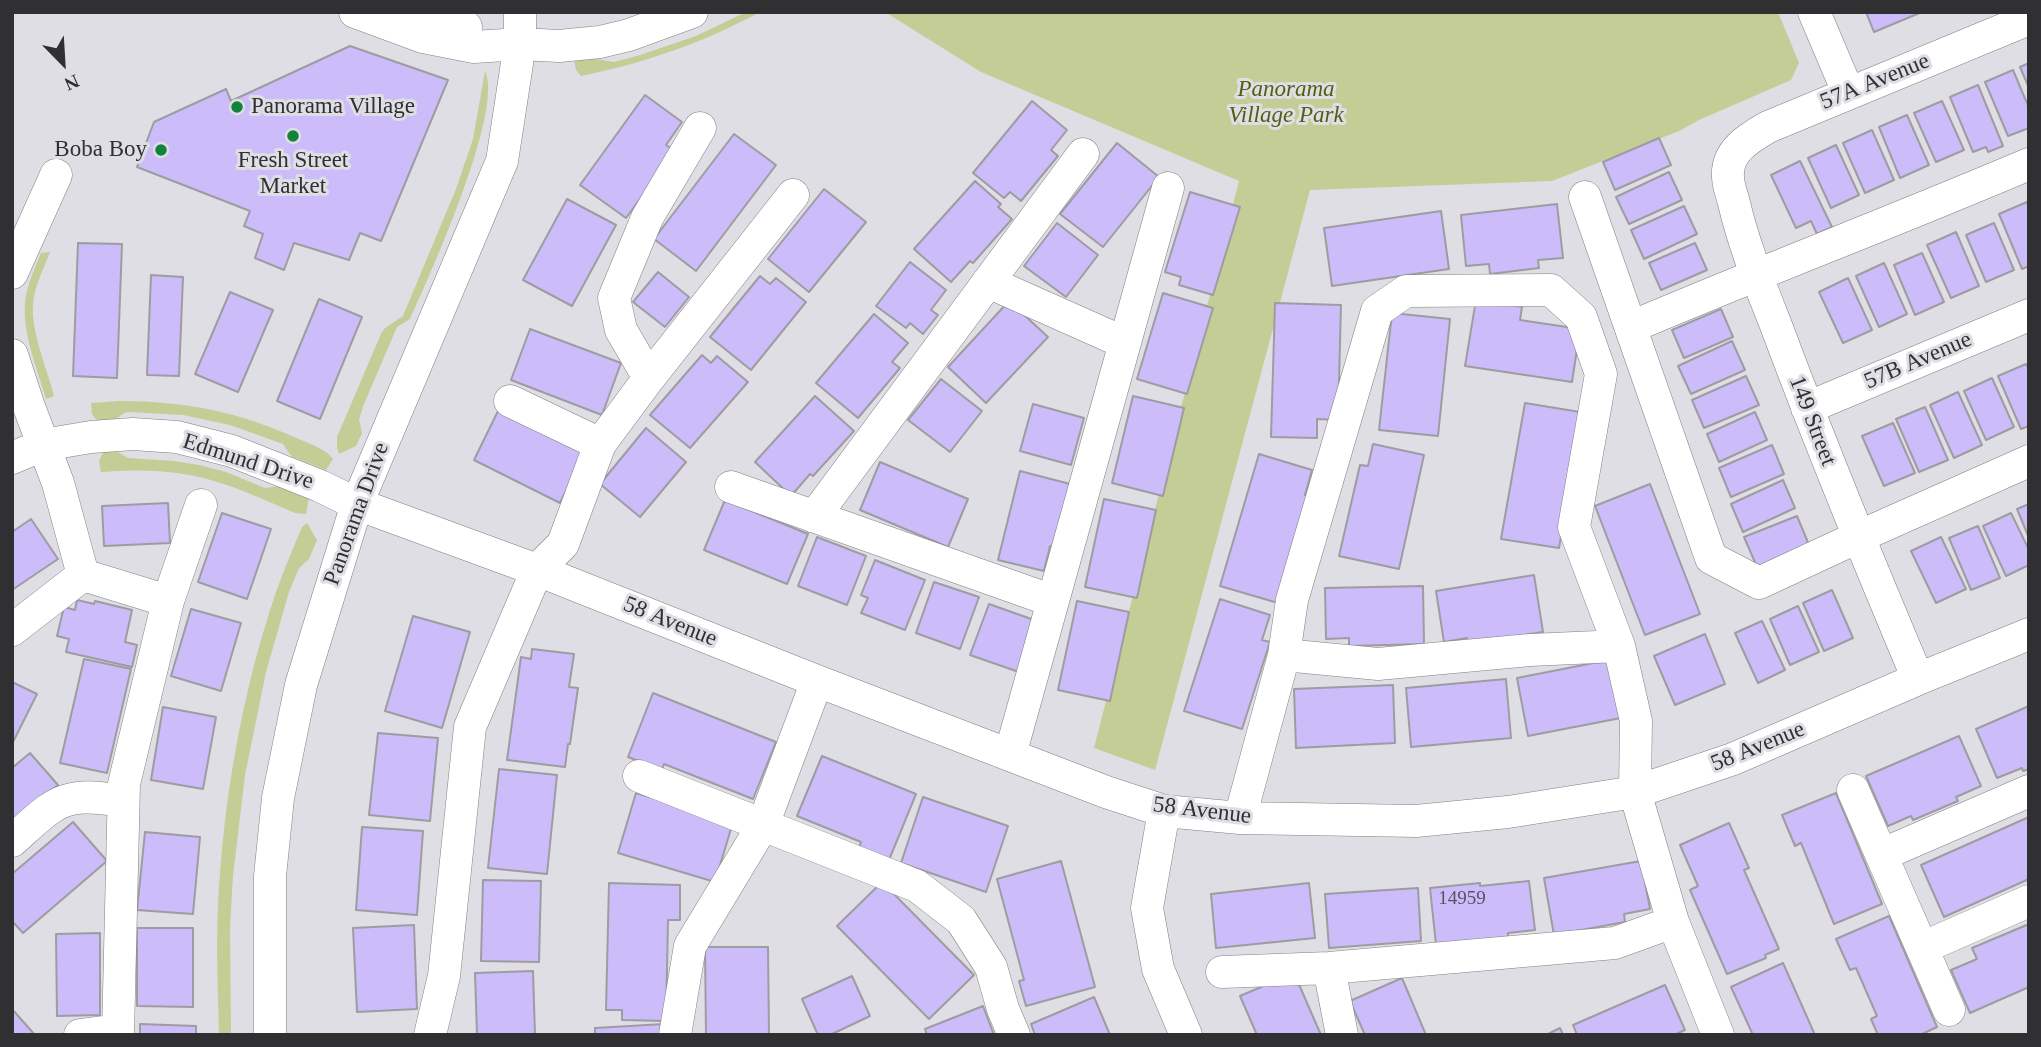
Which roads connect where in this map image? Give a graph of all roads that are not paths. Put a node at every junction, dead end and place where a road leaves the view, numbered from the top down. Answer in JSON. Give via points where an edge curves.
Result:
{"nodes":[{"id":1,"x":355,"y":12,"type":"edge"},
{"id":2,"x":420,"y":12,"type":"edge"},
{"id":3,"x":520,"y":12,"type":"edge"},
{"id":4,"x":692,"y":12,"type":"edge"},
{"id":5,"x":1814,"y":12,"type":"edge"},
{"id":6,"x":2029,"y":19,"type":"edge"},
{"id":7,"x":1974,"y":26,"type":"edge"},
{"id":8,"x":520,"y":44,"type":"junction"},
{"id":9,"x":1848,"y":92,"type":"junction"},
{"id":10,"x":700,"y":128,"type":"dead end"},
{"id":11,"x":1083,"y":154,"type":"dead end"},
{"id":12,"x":1730,"y":158,"type":"joint"},
{"id":13,"x":2029,"y":164,"type":"edge"},
{"id":14,"x":56,"y":175,"type":"dead end"},
{"id":15,"x":1168,"y":188,"type":"dead end"},
{"id":16,"x":793,"y":195,"type":"dead end"},
{"id":17,"x":1585,"y":197,"type":"dead end"},
{"id":18,"x":12,"y":273,"type":"edge"},
{"id":19,"x":1756,"y":274,"type":"junction"},
{"id":20,"x":988,"y":282,"type":"junction"},
{"id":21,"x":2029,"y":315,"type":"edge"},
{"id":22,"x":1631,"y":327,"type":"junction"},
{"id":23,"x":1125,"y":343,"type":"junction"},
{"id":24,"x":12,"y":355,"type":"edge"},
{"id":25,"x":649,"y":378,"type":"junction"},
{"id":26,"x":510,"y":401,"type":"dead end"},
{"id":27,"x":1807,"y":408,"type":"junction"},
{"id":28,"x":600,"y":444,"type":"junction"},
{"id":29,"x":43,"y":445,"type":"junction"},
{"id":30,"x":12,"y":458,"type":"edge"},
{"id":31,"x":2029,"y":461,"type":"edge"},
{"id":32,"x":731,"y":487,"type":"dead end"},
{"id":33,"x":356,"y":504,"type":"junction"},
{"id":34,"x":201,"y":505,"type":"dead end"},
{"id":35,"x":814,"y":517,"type":"junction"},
{"id":36,"x":1858,"y":537,"type":"junction"},
{"id":37,"x":537,"y":570,"type":"junction"},
{"id":38,"x":83,"y":575,"type":"junction"},
{"id":39,"x":168,"y":601,"type":"junction"},
{"id":40,"x":1053,"y":601,"type":"junction"},
{"id":41,"x":12,"y":631,"type":"edge"},
{"id":42,"x":2029,"y":634,"type":"edge"},
{"id":43,"x":1619,"y":646,"type":"junction"},
{"id":44,"x":1284,"y":655,"type":"junction"},
{"id":45,"x":1918,"y":678,"type":"junction"},
{"id":46,"x":817,"y":681,"type":"junction"},
{"id":47,"x":1010,"y":755,"type":"junction"},
{"id":48,"x":639,"y":776,"type":"dead end"},
{"id":49,"x":1853,"y":790,"type":"dead end"},
{"id":50,"x":2029,"y":791,"type":"edge"},
{"id":51,"x":1635,"y":792,"type":"junction"},
{"id":52,"x":123,"y":801,"type":"junction"},
{"id":53,"x":1164,"y":811,"type":"junction"},
{"id":54,"x":1240,"y":818,"type":"junction"},
{"id":55,"x":763,"y":825,"type":"junction"},
{"id":56,"x":12,"y":841,"type":"edge"},
{"id":57,"x":1881,"y":855,"type":"junction"},
{"id":58,"x":2029,"y":901,"type":"edge"},
{"id":59,"x":1673,"y":922,"type":"junction"},
{"id":60,"x":1922,"y":948,"type":"junction"},
{"id":61,"x":1329,"y":968,"type":"junction"},
{"id":62,"x":1222,"y":972,"type":"dead end"},
{"id":63,"x":1949,"y":1010,"type":"dead end"},
{"id":64,"x":118,"y":1032,"type":"edge"},
{"id":65,"x":80,"y":1035,"type":"edge"},
{"id":66,"x":270,"y":1035,"type":"edge"},
{"id":67,"x":430,"y":1035,"type":"edge"},
{"id":68,"x":675,"y":1035,"type":"edge"},
{"id":69,"x":1014,"y":1035,"type":"edge"},
{"id":70,"x":1186,"y":1035,"type":"edge"},
{"id":71,"x":1342,"y":1035,"type":"edge"},
{"id":72,"x":1718,"y":1035,"type":"edge"}],
"edges":[{"from":1,"to":8,"type":"street","via":[[423,37],[474,47]]},
{"from":2,"to":8,"type":"street"},
{"from":3,"to":8,"type":"street","name":"Panorama Drive"},
{"from":4,"to":8,"type":"street","via":[[600,42]]},
{"from":5,"to":9,"type":"street"},
{"from":6,"to":7,"type":"street","name":"57A Avenue"},
{"from":7,"to":9,"type":"street","name":"57A Avenue"},
{"from":8,"to":33,"type":"street","name":"Panorama Drive","via":[[502,161]]},
{"from":9,"to":12,"type":"street","name":"57A Avenue","via":[[1750,137]]},
{"from":10,"to":25,"type":"street","via":[[646,218],[614,298],[621,330]]},
{"from":11,"to":20,"type":"street"},
{"from":12,"to":19,"type":"street","name":"149 Street","via":[[1727,176]]},
{"from":13,"to":19,"type":"street"},
{"from":14,"to":18,"type":"street"},
{"from":15,"to":23,"type":"street"},
{"from":16,"to":25,"type":"street"},
{"from":17,"to":22,"type":"street"},
{"from":19,"to":22,"type":"street"},
{"from":19,"to":27,"type":"street","name":"149 Street"},
{"from":20,"to":23,"type":"street"},
{"from":20,"to":35,"type":"street"},
{"from":21,"to":27,"type":"street","name":"57B Avenue"},
{"from":22,"to":36,"type":"street","via":[[1711,558],[1759,583]]},
{"from":23,"to":40,"type":"street"},
{"from":24,"to":29,"type":"street"},
{"from":25,"to":28,"type":"street"},
{"from":26,"to":28,"type":"street"},
{"from":27,"to":36,"type":"street","name":"149 Street"},
{"from":28,"to":37,"type":"street","via":[[563,544]]},
{"from":29,"to":30,"type":"street","name":"Edmund Drive"},
{"from":29,"to":33,"type":"street","name":"Edmund Drive","via":[[133,434],[177,437],[232,451]]},
{"from":29,"to":38,"type":"street"},
{"from":31,"to":36,"type":"street"},
{"from":32,"to":35,"type":"street"},
{"from":33,"to":37,"type":"street","name":"58 Avenue"},
{"from":33,"to":66,"type":"street","name":"Panorama Drive","via":[[301,685],[278,798],[270,876]]},
{"from":34,"to":39,"type":"street"},
{"from":35,"to":40,"type":"street"},
{"from":36,"to":45,"type":"street","name":"149 Street"},
{"from":37,"to":46,"type":"street","name":"58 Avenue"},
{"from":37,"to":67,"type":"street","via":[[470,727],[444,975]]},
{"from":38,"to":39,"type":"street"},
{"from":38,"to":41,"type":"street"},
{"from":39,"to":52,"type":"street"},
{"from":40,"to":47,"type":"street"},
{"from":42,"to":45,"type":"street","name":"58 Avenue"},
{"from":43,"to":44,"type":"street","via":[[1378,664]]},
{"from":43,"to":44,"type":"street","via":[[1574,527],[1601,374],[1581,317],[1551,290],[1406,291],[1377,312],[1292,600]]},
{"from":43,"to":51,"type":"street","via":[[1636,721]]},
{"from":44,"to":54,"type":"street"},
{"from":45,"to":51,"type":"street","name":"58 Avenue","via":[[1734,759]]},
{"from":46,"to":47,"type":"street","name":"58 Avenue"},
{"from":46,"to":55,"type":"street"},
{"from":47,"to":53,"type":"street","name":"58 Avenue"},
{"from":48,"to":55,"type":"street"},
{"from":49,"to":57,"type":"street"},
{"from":50,"to":57,"type":"street"},
{"from":51,"to":54,"type":"street","name":"58 Avenue","via":[[1416,821]]},
{"from":51,"to":59,"type":"street"},
{"from":52,"to":56,"type":"street","via":[[71,799]]},
{"from":52,"to":64,"type":"street"},
{"from":53,"to":54,"type":"street","name":"58 Avenue"},
{"from":53,"to":70,"type":"street","via":[[1147,908],[1158,969]]},
{"from":55,"to":68,"type":"street","via":[[690,946]]},
{"from":55,"to":69,"type":"street","via":[[917,886],[961,920],[991,967]]},
{"from":57,"to":60,"type":"street"},
{"from":58,"to":60,"type":"street"},
{"from":59,"to":61,"type":"street","via":[[1615,943]]},
{"from":59,"to":72,"type":"street"},
{"from":60,"to":63,"type":"street"},
{"from":61,"to":62,"type":"street"},
{"from":61,"to":71,"type":"street"},
{"from":64,"to":65,"type":"street"}]}
